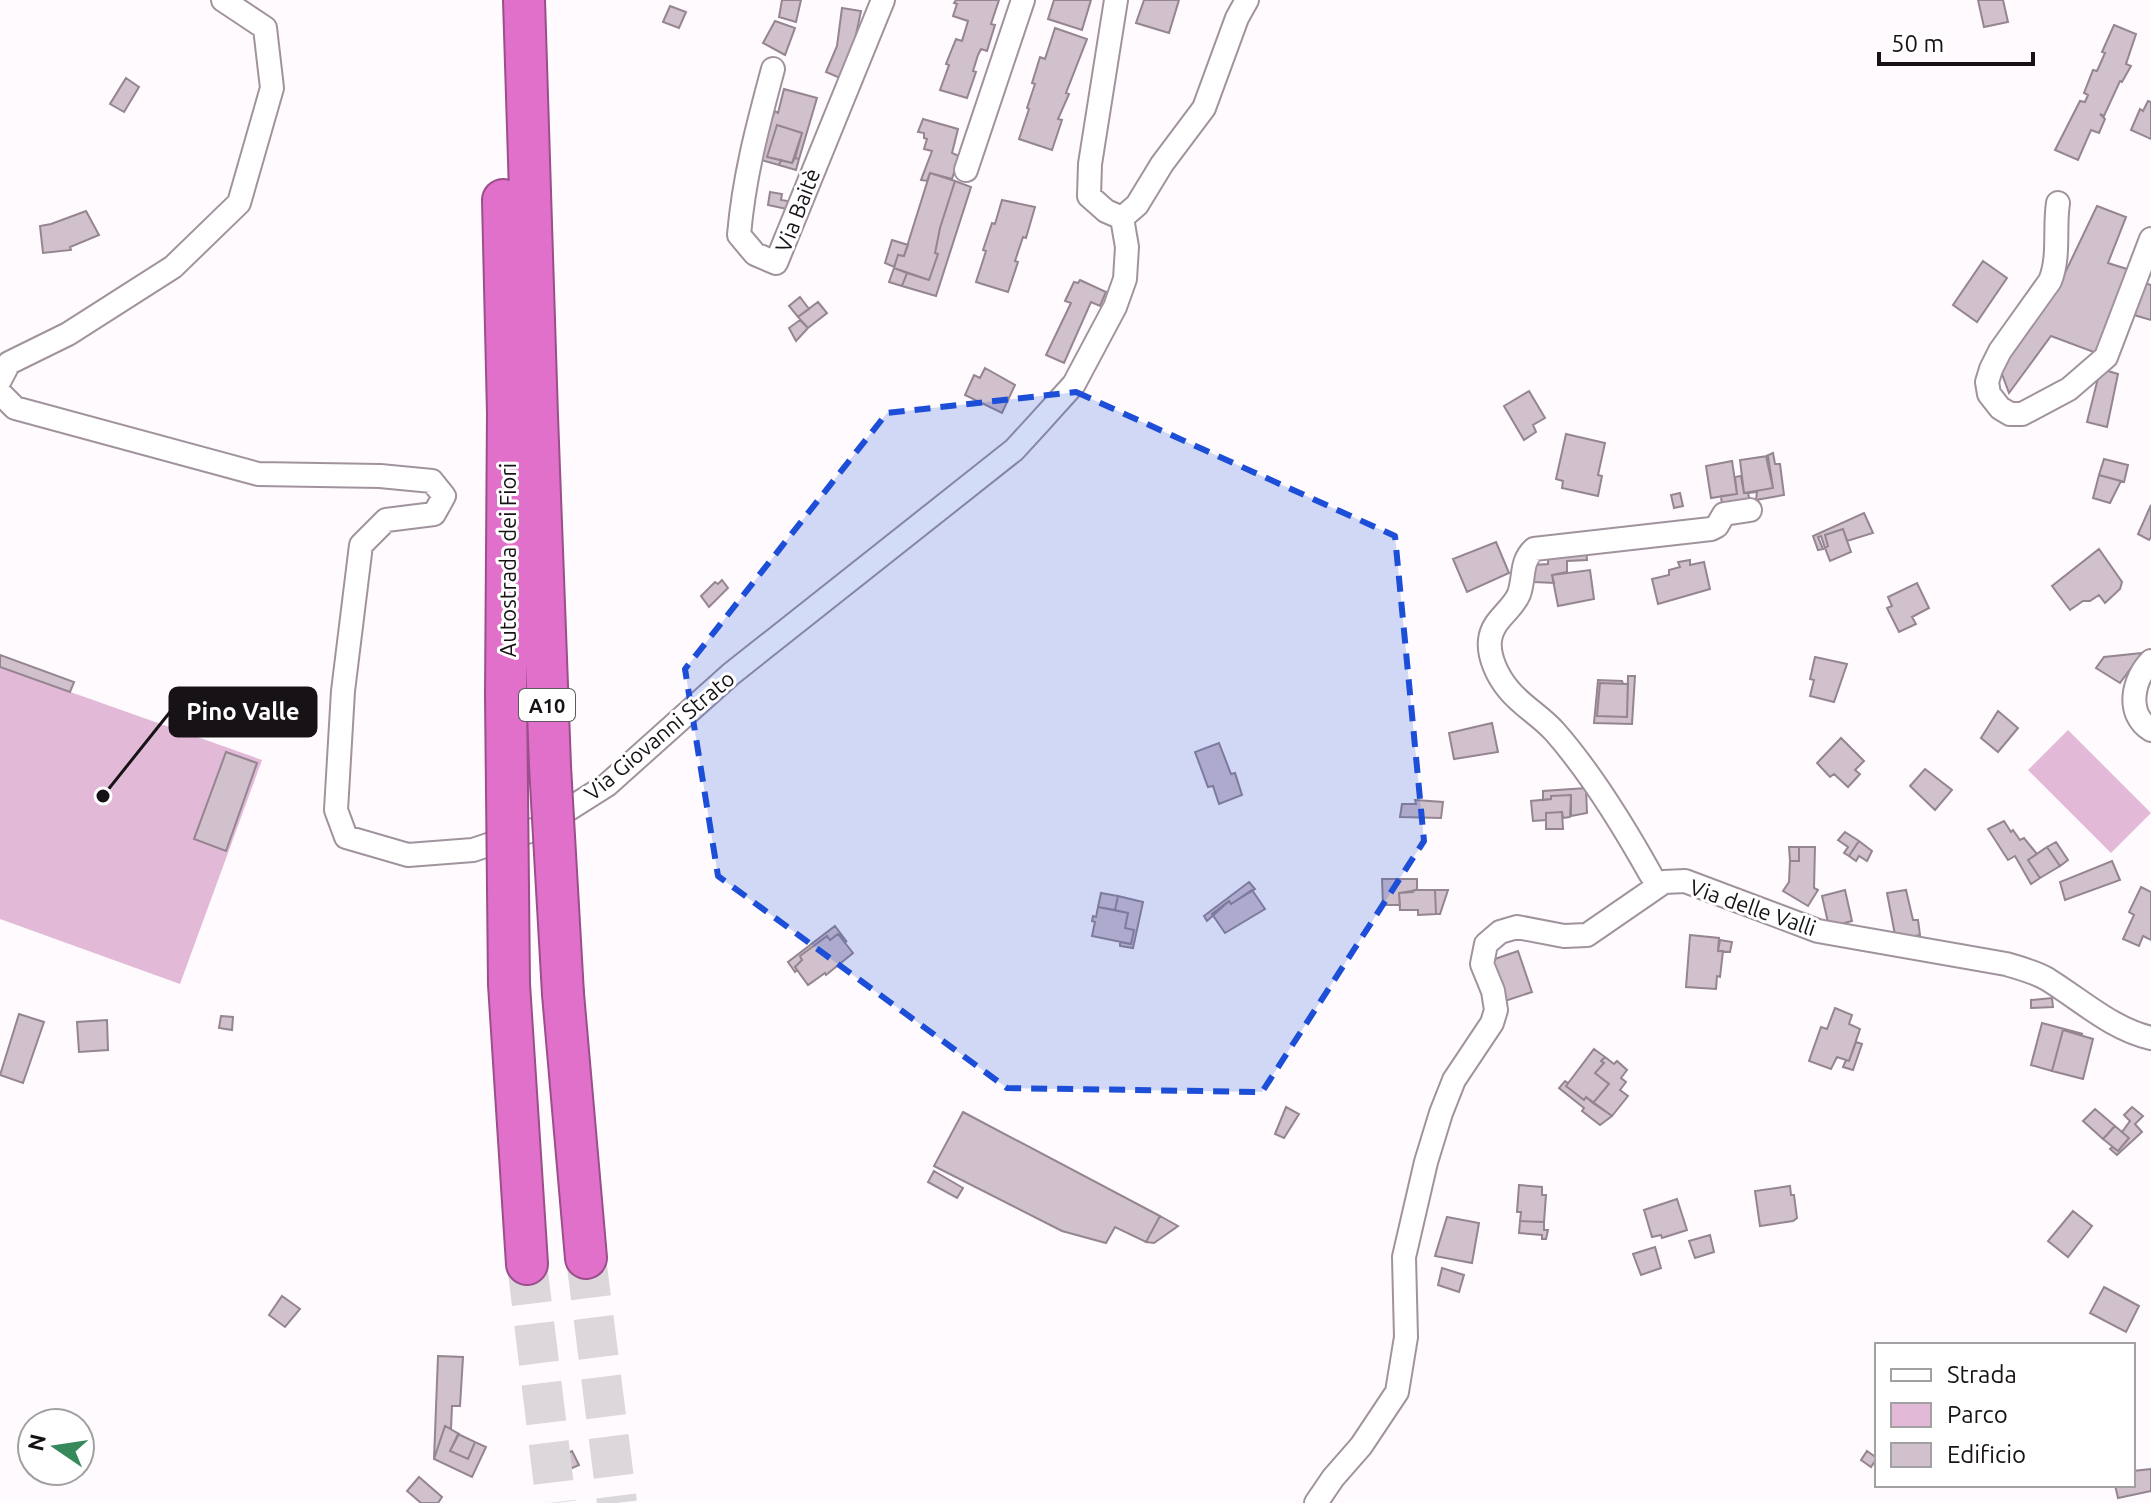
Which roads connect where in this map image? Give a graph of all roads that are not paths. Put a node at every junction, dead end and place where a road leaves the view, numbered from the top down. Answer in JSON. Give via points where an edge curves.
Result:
{"nodes":[{"id":1,"x":223,"y":0,"type":"edge"},
{"id":2,"x":496,"y":0,"type":"edge"},
{"id":3,"x":524,"y":0,"type":"edge"},
{"id":4,"x":883,"y":0,"type":"edge"},
{"id":5,"x":1023,"y":0,"type":"edge"},
{"id":6,"x":1116,"y":0,"type":"edge"},
{"id":7,"x":1247,"y":0,"type":"edge"},
{"id":8,"x":773,"y":69,"type":"dead end"},
{"id":9,"x":966,"y":170,"type":"dead end"},
{"id":10,"x":2058,"y":203,"type":"dead end"},
{"id":11,"x":1122,"y":218,"type":"junction"},
{"id":12,"x":2151,"y":239,"type":"edge"},
{"id":13,"x":0,"y":380,"type":"edge"},
{"id":14,"x":0,"y":393,"type":"edge"},
{"id":15,"x":522,"y":414,"type":"junction"},
{"id":16,"x":1750,"y":510,"type":"dead end"},
{"id":17,"x":2151,"y":661,"type":"edge"},
{"id":18,"x":2151,"y":730,"type":"edge"},
{"id":19,"x":1651,"y":875,"type":"dead end"},
{"id":20,"x":2151,"y":1038,"type":"edge"},
{"id":21,"x":586,"y":1258,"type":"tunnel mouth"},
{"id":22,"x":527,"y":1264,"type":"tunnel mouth"},
{"id":23,"x":1316,"y":1503,"type":"edge"}],
"edges":[{"from":1,"to":13,"type":"street","via":[[265,28],[272,88],[239,203],[173,267],[68,334],[9,363]]},
{"from":2,"to":15,"type":"highway","name":"Autostrada dei Fiori","number":"A10"},
{"from":3,"to":15,"type":"highway","name":"Autostrada dei Fiori","number":"A10"},
{"from":4,"to":8,"type":"street","name":"Via Baitè","via":[[776,263],[755,254],[739,235],[751,149]]},
{"from":5,"to":9,"type":"street"},
{"from":6,"to":11,"type":"street","via":[[1089,196]]},
{"from":7,"to":11,"type":"street","via":[[1204,108],[1137,205]]},
{"from":10,"to":12,"type":"street","via":[[2055,269],[2000,351],[1987,382],[1989,394],[2010,414],[2022,414],[2069,389],[2106,357]]},
{"from":11,"to":14,"type":"street","name":"Via Giovanni Strato","via":[[1125,279],[1115,307],[1074,384],[1014,450],[731,674],[607,785],[539,828],[473,850],[408,855],[346,837],[336,810],[343,691],[361,545],[386,520],[434,514],[444,496],[432,481],[258,474],[15,408]]},
{"from":15,"to":21,"type":"highway","name":"Autostrada dei Fiori","number":"A10","bridge":true},
{"from":15,"to":22,"type":"highway","name":"Autostrada dei Fiori","number":"A10","bridge":true,"via":[[506,710],[509,984]]},
{"from":16,"to":19,"type":"street","via":[[1724,514],[1711,529],[1534,549],[1524,562],[1518,596],[1490,639],[1490,654],[1509,691],[1577,760]]},
{"from":17,"to":18,"type":"street","via":[[2134,693],[2136,711]]},
{"from":20,"to":23,"type":"street","name":"Via delle Valli","via":[[2135,1034],[2028,971],[1818,931],[1685,881],[1664,882],[1587,935],[1517,927],[1500,932],[1482,953],[1496,1010],[1454,1080],[1441,1113],[1404,1257],[1406,1337],[1397,1392]]}]}
